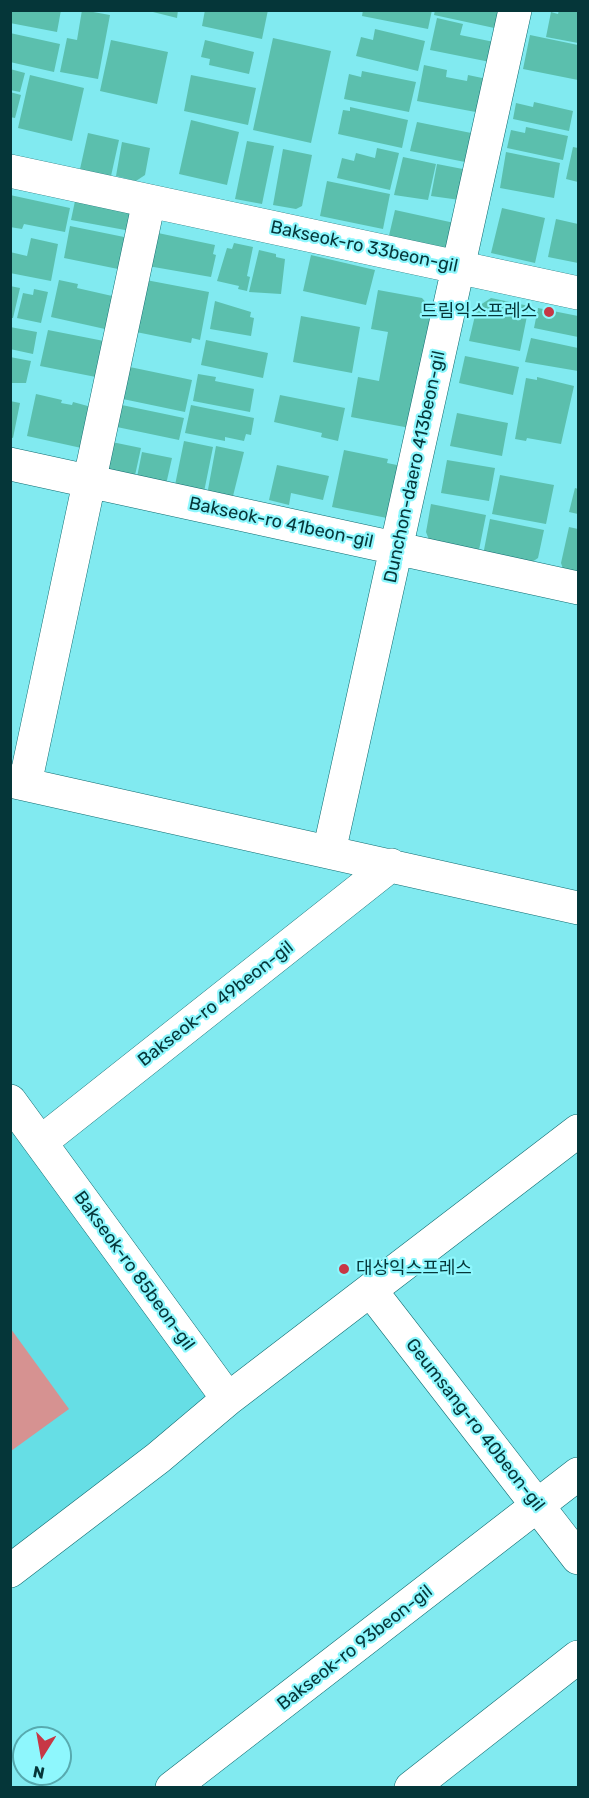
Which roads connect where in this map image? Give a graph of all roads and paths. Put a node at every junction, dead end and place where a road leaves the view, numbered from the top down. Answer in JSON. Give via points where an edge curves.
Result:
{"nodes":[{"id":1,"x":515,"y":10,"type":"edge"},
{"id":2,"x":10,"y":171,"type":"edge"},
{"id":3,"x":149,"y":201,"type":"junction"},
{"id":4,"x":459,"y":267,"type":"junction"},
{"id":5,"x":579,"y":293,"type":"edge"},
{"id":6,"x":10,"y":464,"type":"edge"},
{"id":7,"x":89,"y":481,"type":"junction"},
{"id":8,"x":397,"y":549,"type":"junction"},
{"id":9,"x":579,"y":588,"type":"edge"},
{"id":10,"x":18,"y":782,"type":"edge"},
{"id":11,"x":329,"y":852,"type":"junction"},
{"id":12,"x":391,"y":865,"type":"junction"},
{"id":13,"x":579,"y":908,"type":"edge"},
{"id":14,"x":10,"y":1101,"type":"edge"},
{"id":15,"x":579,"y":1131,"type":"edge"},
{"id":16,"x":41,"y":1142,"type":"junction"},
{"id":17,"x":371,"y":1291,"type":"junction"},
{"id":18,"x":228,"y":1399,"type":"junction"},
{"id":19,"x":579,"y":1474,"type":"edge"},
{"id":20,"x":538,"y":1507,"type":"junction"},
{"id":21,"x":579,"y":1558,"type":"edge"},
{"id":22,"x":10,"y":1571,"type":"edge"},
{"id":23,"x":579,"y":1657,"type":"edge"},
{"id":24,"x":172,"y":1788,"type":"edge"},
{"id":25,"x":411,"y":1788,"type":"edge"}],
"edges":[{"from":1,"to":4,"type":"street","name":"Dunchon-daero 413beon-gil"},
{"from":2,"to":3,"type":"street","name":"Bakseok-ro 33beon-gil"},
{"from":3,"to":4,"type":"street","name":"Bakseok-ro 33beon-gil"},
{"from":3,"to":7,"type":"street"},
{"from":4,"to":5,"type":"street","name":"Bakseok-ro 33beon-gil"},
{"from":4,"to":8,"type":"street","name":"Dunchon-daero 413beon-gil"},
{"from":6,"to":7,"type":"street","name":"Bakseok-ro 41beon-gil"},
{"from":7,"to":8,"type":"street","name":"Bakseok-ro 41beon-gil"},
{"from":7,"to":10,"type":"street"},
{"from":8,"to":9,"type":"street","name":"Bakseok-ro 41beon-gil"},
{"from":8,"to":11,"type":"street","name":"Dunchon-daero 413beon-gil"},
{"from":10,"to":11,"type":"street"},
{"from":11,"to":12,"type":"street"},
{"from":12,"to":13,"type":"street"},
{"from":12,"to":16,"type":"street","name":"Bakseok-ro 49beon-gil"},
{"from":14,"to":16,"type":"street","name":"Bakseok-ro 85beon-gil"},
{"from":15,"to":17,"type":"street"},
{"from":16,"to":18,"type":"street","name":"Bakseok-ro 85beon-gil"},
{"from":17,"to":18,"type":"street"},
{"from":17,"to":20,"type":"street","name":"Geumsang-ro 40beon-gil"},
{"from":18,"to":22,"type":"street"},
{"from":19,"to":20,"type":"street","name":"Bakseok-ro 93beon-gil"},
{"from":20,"to":21,"type":"street","name":"Geumsang-ro 40beon-gil"},
{"from":20,"to":24,"type":"street","name":"Bakseok-ro 93beon-gil"},
{"from":23,"to":25,"type":"street"}]}
